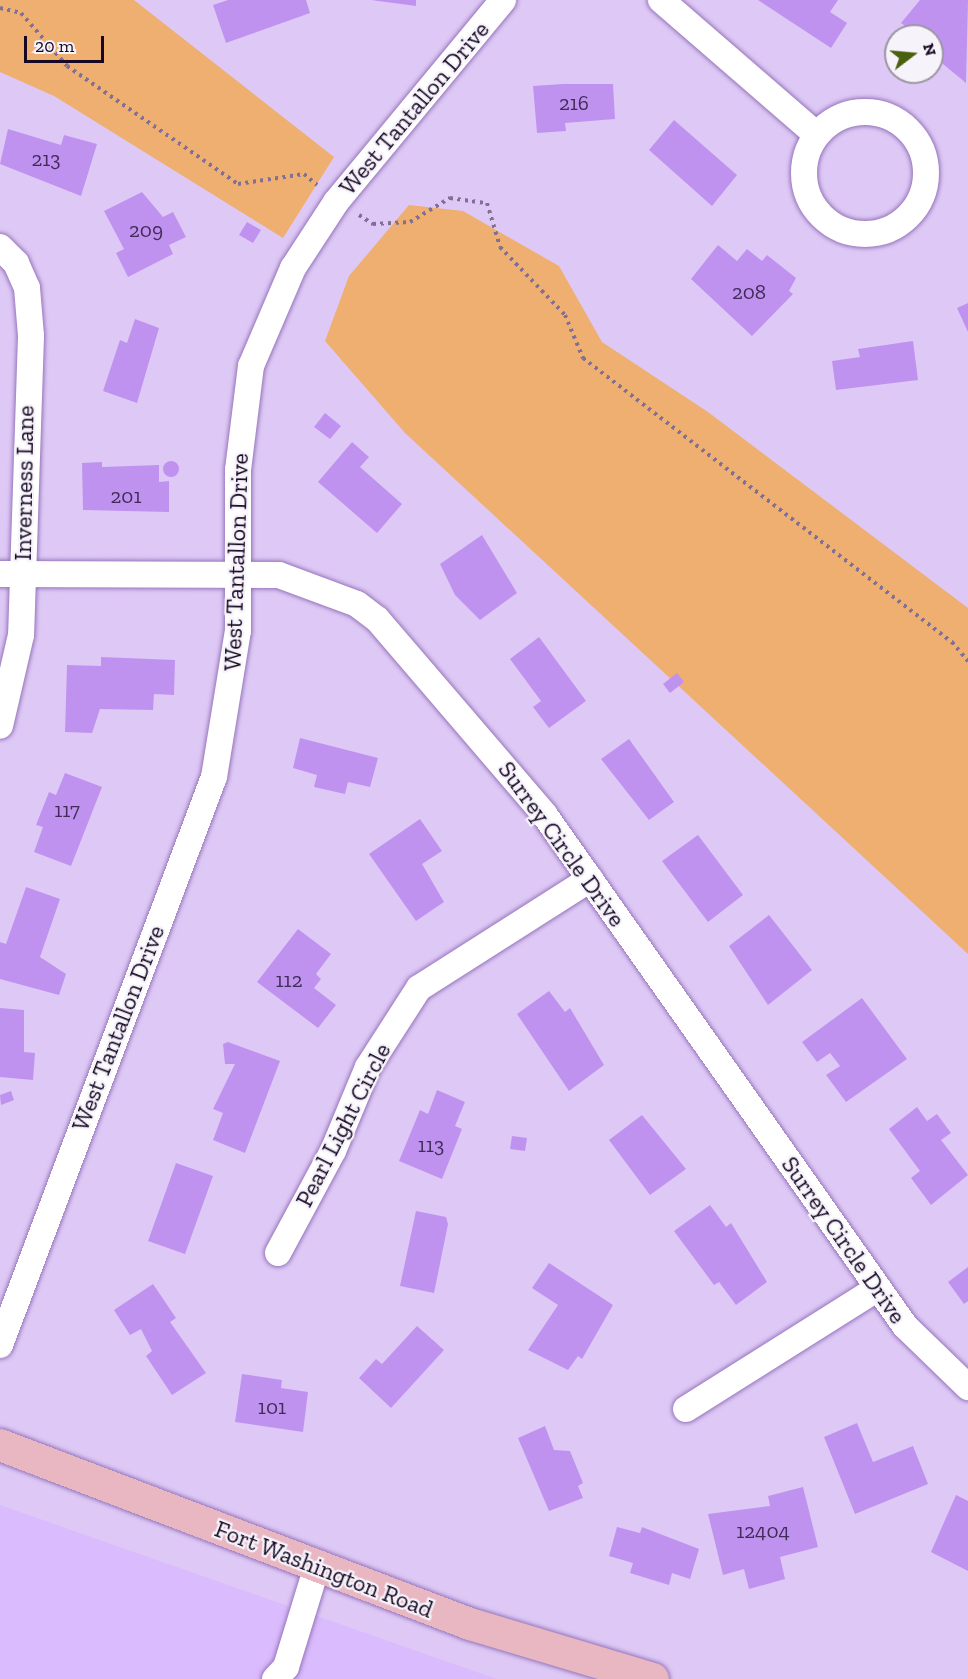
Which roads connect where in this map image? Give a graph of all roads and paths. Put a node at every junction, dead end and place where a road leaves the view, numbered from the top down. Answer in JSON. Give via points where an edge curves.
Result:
{"nodes":[{"id":1,"x":503,"y":0,"type":"edge"},
{"id":2,"x":661,"y":0,"type":"edge"},
{"id":3,"x":0,"y":8,"type":"edge"},
{"id":4,"x":817,"y":135,"type":"junction"},
{"id":5,"x":336,"y":201,"type":"junction"},
{"id":6,"x":0,"y":247,"type":"edge"},
{"id":7,"x":240,"y":573,"type":"junction"},
{"id":8,"x":11,"y":575,"type":"edge"},
{"id":9,"x":968,"y":661,"type":"edge"},
{"id":10,"x":0,"y":726,"type":"edge"},
{"id":11,"x":590,"y":879,"type":"junction"},
{"id":12,"x":278,"y":1253,"type":"dead end"},
{"id":13,"x":878,"y":1288,"type":"junction"},
{"id":14,"x":0,"y":1345,"type":"edge"},
{"id":15,"x":968,"y":1387,"type":"edge"},
{"id":16,"x":686,"y":1409,"type":"dead end"},
{"id":17,"x":0,"y":1445,"type":"edge"},
{"id":18,"x":318,"y":1566,"type":"junction"},
{"id":19,"x":275,"y":1679,"type":"edge"},
{"id":20,"x":652,"y":1679,"type":"edge"}],
"edges":[{"from":1,"to":5,"type":"street","name":"West Tantallon Drive"},
{"from":2,"to":4,"type":"street"},
{"from":3,"to":5,"type":"path","via":[[21,13],[67,66],[238,184],[304,174]]},
{"from":4,"to":4,"type":"street","via":[[804,180],[808,198],[831,224],[867,234],[887,230],[917,204],[925,165],[919,146],[890,118],[851,114]]},
{"from":5,"to":7,"type":"street","name":"West Tantallon Drive","via":[[293,268],[251,366],[238,470]]},
{"from":5,"to":9,"type":"path","via":[[373,224],[410,222],[450,198],[487,203],[500,247],[565,315],[583,358],[933,627]]},
{"from":6,"to":8,"type":"street","name":"Inverness Lane","via":[[16,263],[31,306]]},
{"from":7,"to":8,"type":"street","name":"Surrey Circle Drive"},
{"from":7,"to":11,"type":"street","name":"Surrey Circle Drive","via":[[279,575],[357,604],[377,619],[469,721]]},
{"from":7,"to":14,"type":"street","name":"West Tantallon Drive","via":[[230,698],[214,777]]},
{"from":8,"to":10,"type":"street","name":"Inverness Lane","via":[[21,635]]},
{"from":11,"to":12,"type":"street","name":"Pearl Light Circle","via":[[419,988],[368,1067],[333,1151]]},
{"from":11,"to":13,"type":"street","name":"Surrey Circle Drive"},
{"from":13,"to":15,"type":"street","name":"Surrey Circle Drive","via":[[905,1326]]},
{"from":13,"to":16,"type":"street"},
{"from":17,"to":18,"type":"main road","name":"Fort Washington Road"},
{"from":18,"to":19,"type":"street","via":[[286,1667]]},
{"from":18,"to":20,"type":"main road","name":"Fort Washington Road","via":[[470,1624]]}]}
